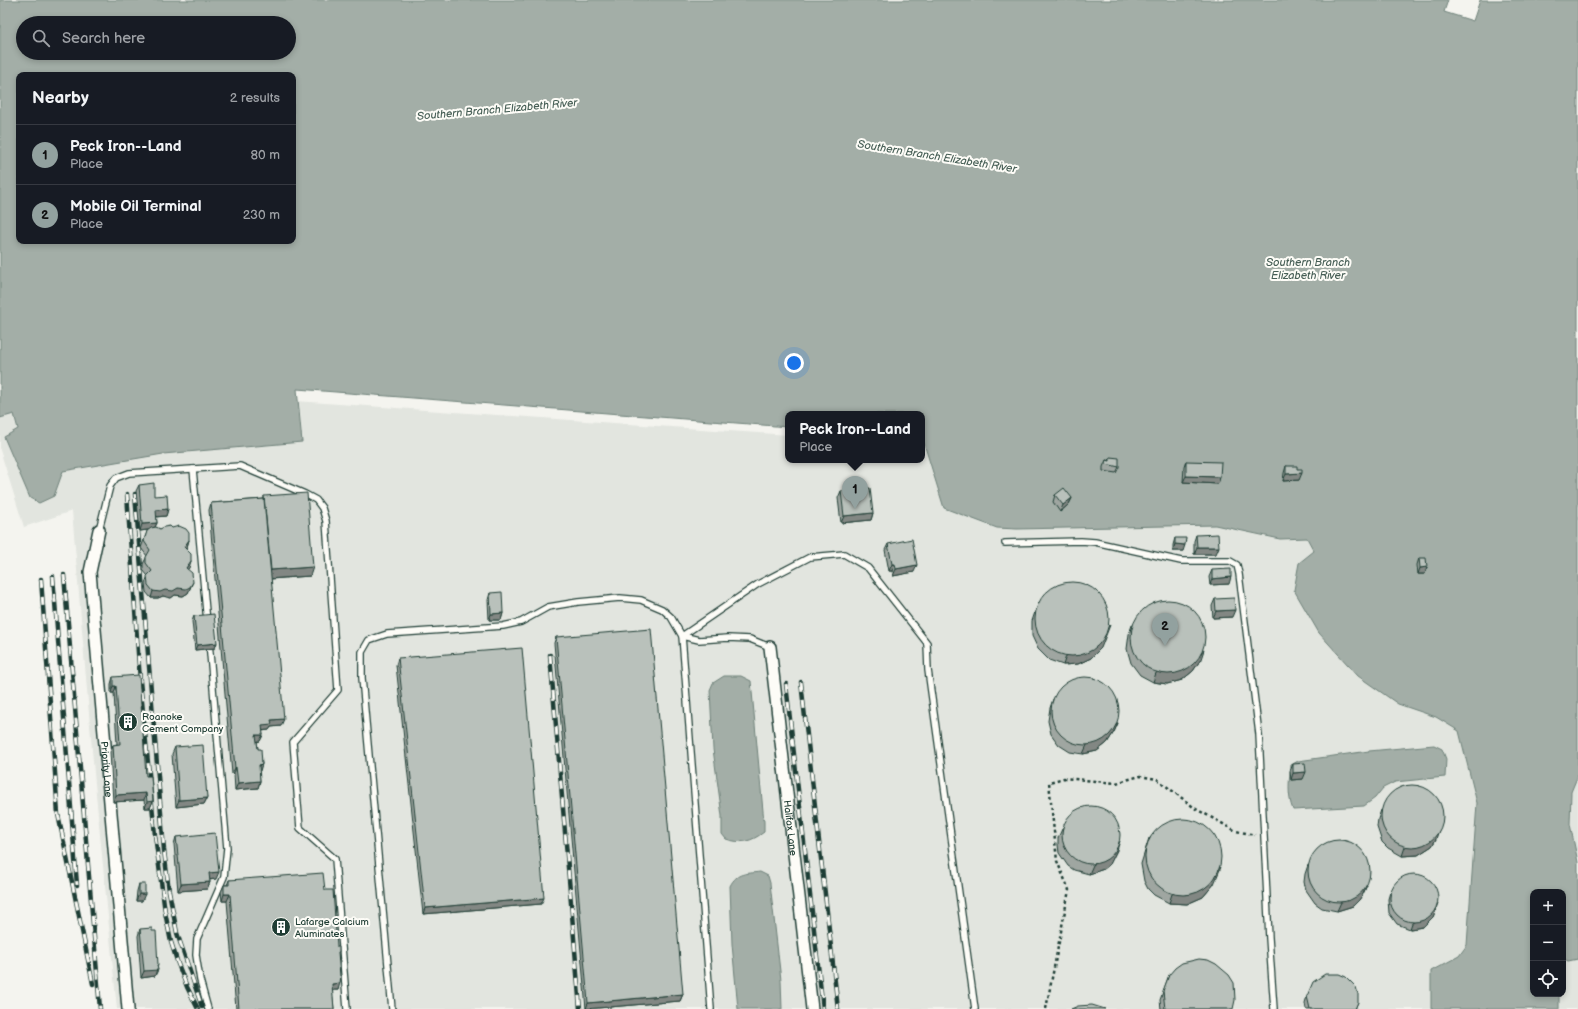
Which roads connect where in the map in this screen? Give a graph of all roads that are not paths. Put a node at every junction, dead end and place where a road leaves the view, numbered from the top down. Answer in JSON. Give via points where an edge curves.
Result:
{"nodes":[{"id":1,"x":193,"y":469,"type":"junction"},
{"id":2,"x":99,"y":530,"type":"joint"},
{"id":3,"x":1005,"y":543,"type":"dead end"},
{"id":4,"x":207,"y":627,"type":"edge"},
{"id":5,"x":208,"y":635,"type":"edge"},
{"id":6,"x":682,"y":636,"type":"junction"},
{"id":7,"x":770,"y":647,"type":"joint"},
{"id":8,"x":128,"y":1009,"type":"edge"},
{"id":9,"x":208,"y":1009,"type":"edge"},
{"id":10,"x":347,"y":1009,"type":"edge"},
{"id":11,"x":392,"y":1009,"type":"edge"},
{"id":12,"x":711,"y":1009,"type":"edge"},
{"id":13,"x":812,"y":1009,"type":"edge"},
{"id":14,"x":975,"y":1009,"type":"edge"},
{"id":15,"x":1274,"y":1009,"type":"edge"}],
"edges":[{"from":1,"to":2,"type":"lane","via":[[129,473],[116,478],[110,486]]},
{"from":1,"to":4,"type":"lane"},
{"from":1,"to":10,"type":"lane","via":[[240,466],[316,500],[326,521],[338,690],[293,742],[300,828],[335,859]]},
{"from":2,"to":8,"type":"street","name":"Priority Lane","via":[[90,572]]},
{"from":3,"to":15,"type":"lane","via":[[1095,542],[1181,561],[1230,562],[1237,565],[1259,734]]},
{"from":5,"to":9,"type":"lane","via":[[227,848],[224,877],[198,939],[196,954]]},
{"from":6,"to":7,"type":"lane","via":[[699,640],[750,639]]},
{"from":6,"to":11,"type":"lane","via":[[671,617],[662,609],[641,600],[620,598],[548,607],[521,622],[503,626],[387,634],[369,640],[362,652],[362,678]]},
{"from":6,"to":12,"type":"lane"},
{"from":6,"to":14,"type":"lane","via":[[758,584],[810,557],[844,554],[868,568],[927,642],[929,677]]},
{"from":7,"to":13,"type":"street","name":"Halifax Lane"}]}
